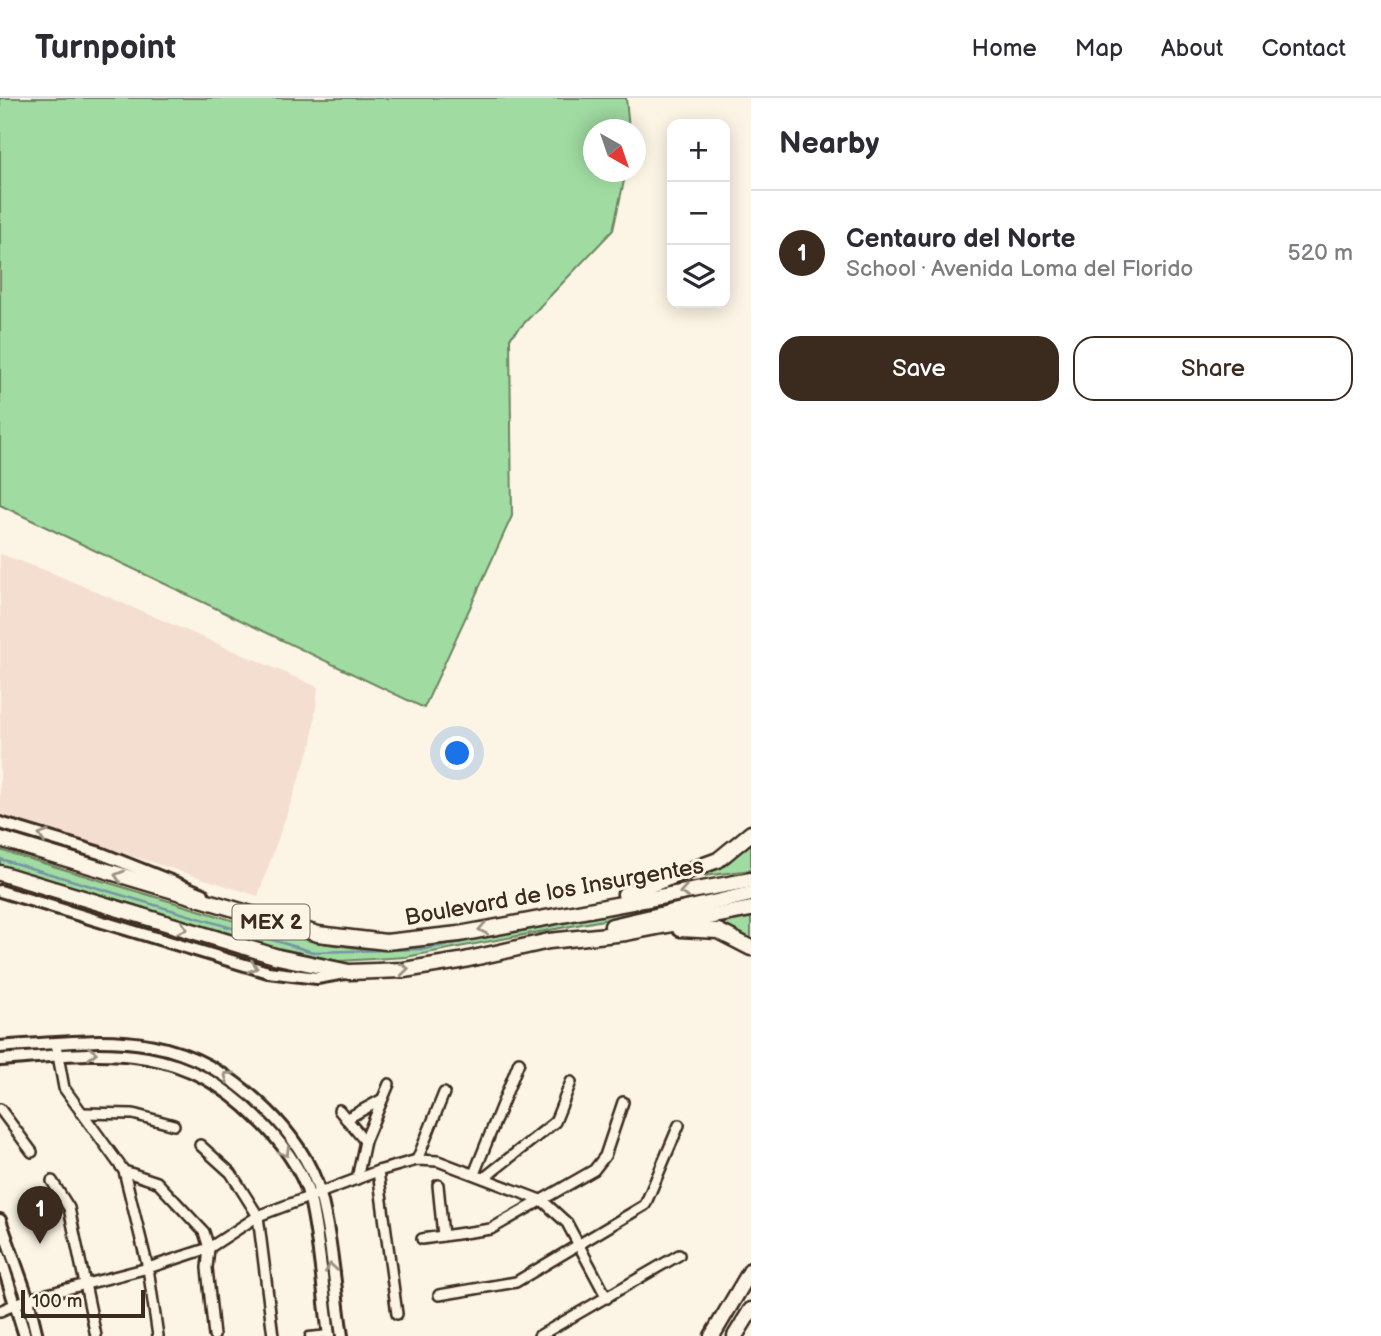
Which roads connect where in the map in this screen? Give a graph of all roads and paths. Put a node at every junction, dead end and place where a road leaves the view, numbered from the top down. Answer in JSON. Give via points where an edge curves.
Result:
{"nodes":[{"id":1,"x":0,"y":823,"type":"edge"},
{"id":2,"x":751,"y":833,"type":"edge"},
{"id":3,"x":0,"y":839,"type":"edge"},
{"id":4,"x":0,"y":873,"type":"edge"},
{"id":5,"x":751,"y":880,"type":"edge"},
{"id":6,"x":0,"y":891,"type":"edge"},
{"id":7,"x":751,"y":894,"type":"edge"},
{"id":8,"x":751,"y":909,"type":"edge"},
{"id":9,"x":243,"y":914,"type":"junction"},
{"id":10,"x":550,"y":916,"type":"junction"},
{"id":11,"x":626,"y":933,"type":"junction"},
{"id":12,"x":550,"y":941,"type":"junction"},
{"id":13,"x":751,"y":948,"type":"edge"},
{"id":14,"x":349,"y":972,"type":"junction"},
{"id":15,"x":57,"y":1043,"type":"junction"},
{"id":16,"x":0,"y":1048,"type":"edge"},
{"id":17,"x":58,"y":1055,"type":"junction"},
{"id":18,"x":0,"y":1060,"type":"edge"},
{"id":19,"x":519,"y":1062,"type":"dead end"},
{"id":20,"x":571,"y":1082,"type":"dead end"},
{"id":21,"x":389,"y":1084,"type":"dead end"},
{"id":22,"x":444,"y":1093,"type":"dead end"},
{"id":23,"x":381,"y":1100,"type":"junction"},
{"id":24,"x":623,"y":1102,"type":"dead end"},
{"id":25,"x":0,"y":1108,"type":"edge"},
{"id":26,"x":339,"y":1110,"type":"dead end"},
{"id":27,"x":81,"y":1113,"type":"junction"},
{"id":28,"x":346,"y":1119,"type":"junction"},
{"id":29,"x":174,"y":1125,"type":"dead end"},
{"id":30,"x":679,"y":1125,"type":"dead end"},
{"id":31,"x":365,"y":1141,"type":"junction"},
{"id":32,"x":200,"y":1145,"type":"dead end"},
{"id":33,"x":32,"y":1152,"type":"dead end"},
{"id":34,"x":417,"y":1160,"type":"junction"},
{"id":35,"x":124,"y":1171,"type":"junction"},
{"id":36,"x":377,"y":1171,"type":"junction"},
{"id":37,"x":474,"y":1174,"type":"junction"},
{"id":38,"x":484,"y":1178,"type":"junction"},
{"id":39,"x":357,"y":1179,"type":"junction"},
{"id":40,"x":52,"y":1181,"type":"dead end"},
{"id":41,"x":438,"y":1185,"type":"dead end"},
{"id":42,"x":315,"y":1195,"type":"junction"},
{"id":43,"x":543,"y":1201,"type":"junction"},
{"id":44,"x":258,"y":1216,"type":"junction"},
{"id":45,"x":0,"y":1220,"type":"edge"},
{"id":46,"x":443,"y":1236,"type":"junction"},
{"id":47,"x":422,"y":1239,"type":"dead end"},
{"id":48,"x":580,"y":1245,"type":"junction"},
{"id":49,"x":209,"y":1248,"type":"junction"},
{"id":50,"x":679,"y":1255,"type":"dead end"},
{"id":51,"x":0,"y":1256,"type":"edge"},
{"id":52,"x":148,"y":1268,"type":"junction"},
{"id":53,"x":751,"y":1270,"type":"edge"},
{"id":54,"x":85,"y":1284,"type":"junction"},
{"id":55,"x":439,"y":1294,"type":"dead end"},
{"id":56,"x":607,"y":1298,"type":"junction"},
{"id":57,"x":23,"y":1301,"type":"junction"},
{"id":58,"x":751,"y":1310,"type":"edge"},
{"id":59,"x":0,"y":1311,"type":"edge"},
{"id":60,"x":397,"y":1314,"type":"dead end"},
{"id":61,"x":329,"y":1335,"type":"edge"},
{"id":62,"x":25,"y":1336,"type":"edge"},
{"id":63,"x":37,"y":1336,"type":"edge"},
{"id":64,"x":96,"y":1336,"type":"edge"},
{"id":65,"x":158,"y":1336,"type":"edge"},
{"id":66,"x":214,"y":1336,"type":"edge"},
{"id":67,"x":273,"y":1336,"type":"edge"},
{"id":68,"x":309,"y":1336,"type":"edge"},
{"id":69,"x":341,"y":1336,"type":"edge"},
{"id":70,"x":539,"y":1336,"type":"edge"},
{"id":71,"x":712,"y":1336,"type":"edge"},
{"id":72,"x":736,"y":1336,"type":"edge"}],
"edges":[{"from":9,"to":1,"type":"street","one_way":true,"via":[[134,865]]},
{"from":2,"to":10,"type":"main road","via":[[729,853],[692,872]]},
{"from":9,"to":3,"type":"main road","name":"Boulevard de los Insurgentes","number":"MEX 2","one_way":true},
{"from":4,"to":14,"type":"main road","number":"MEX 2","one_way":true,"via":[[278,957]]},
{"from":5,"to":10,"type":"main road","name":"Boulevard de los Insurgentes","one_way":true},
{"from":6,"to":14,"type":"street","one_way":true,"via":[[268,971],[317,978]]},
{"from":7,"to":12,"type":"main road"},
{"from":8,"to":11,"type":"main road"},
{"from":10,"to":9,"type":"main road","name":"Boulevard de los Insurgentes","number":"MEX 2","one_way":true,"via":[[459,934],[386,942],[318,934]]},
{"from":11,"to":12,"type":"main road"},
{"from":11,"to":13,"type":"main road","via":[[718,931]]},
{"from":14,"to":12,"type":"main road","number":"MEX 2","one_way":true,"via":[[404,970]]},
{"from":15,"to":16,"type":"street"},
{"from":15,"to":17,"type":"street"},
{"from":42,"to":15,"type":"street","one_way":true,"via":[[283,1125],[222,1071],[200,1059],[129,1041]]},
{"from":17,"to":18,"type":"street"},
{"from":17,"to":27,"type":"street","via":[[64,1088]]},
{"from":17,"to":42,"type":"street","one_way":true,"via":[[97,1052],[150,1058],[205,1076],[233,1093],[274,1134]]},
{"from":19,"to":37,"type":"street"},
{"from":20,"to":38,"type":"street","via":[[555,1122]]},
{"from":21,"to":23,"type":"street"},
{"from":22,"to":34,"type":"street"},
{"from":23,"to":28,"type":"street"},
{"from":23,"to":31,"type":"street"},
{"from":24,"to":43,"type":"street","via":[[605,1156],[594,1170]]},
{"from":25,"to":33,"type":"street"},
{"from":26,"to":28,"type":"street"},
{"from":27,"to":29,"type":"street","via":[[133,1114]]},
{"from":27,"to":35,"type":"street"},
{"from":28,"to":31,"type":"street"},
{"from":30,"to":48,"type":"street","via":[[645,1205]]},
{"from":31,"to":39,"type":"street"},
{"from":32,"to":44,"type":"street","via":[[231,1173]]},
{"from":34,"to":36,"type":"street"},
{"from":34,"to":37,"type":"street","via":[[438,1161]]},
{"from":35,"to":49,"type":"street","via":[[157,1182],[204,1233]]},
{"from":35,"to":52,"type":"street"},
{"from":36,"to":39,"type":"street"},
{"from":36,"to":60,"type":"street"},
{"from":37,"to":38,"type":"street"},
{"from":38,"to":43,"type":"street"},
{"from":39,"to":42,"type":"street"},
{"from":40,"to":54,"type":"street","via":[[69,1208]]},
{"from":41,"to":46,"type":"street"},
{"from":42,"to":44,"type":"street"},
{"from":42,"to":61,"type":"street"},
{"from":69,"to":42,"type":"street","one_way":true},
{"from":43,"to":46,"type":"street","via":[[491,1228]]},
{"from":43,"to":48,"type":"street","via":[[567,1223]]},
{"from":44,"to":49,"type":"street"},
{"from":44,"to":67,"type":"street"},
{"from":45,"to":57,"type":"street"},
{"from":46,"to":47,"type":"street"},
{"from":48,"to":55,"type":"street","via":[[516,1282]]},
{"from":48,"to":56,"type":"street"},
{"from":49,"to":52,"type":"street"},
{"from":49,"to":66,"type":"street"},
{"from":50,"to":56,"type":"street"},
{"from":51,"to":57,"type":"street"},
{"from":52,"to":54,"type":"street"},
{"from":52,"to":65,"type":"street"},
{"from":53,"to":71,"type":"main road"},
{"from":54,"to":57,"type":"street"},
{"from":54,"to":64,"type":"street"},
{"from":56,"to":70,"type":"street"},
{"from":57,"to":59,"type":"street"},
{"from":57,"to":62,"type":"street"},
{"from":57,"to":63,"type":"street"},
{"from":58,"to":72,"type":"main road"},
{"from":61,"to":68,"type":"street"}]}
